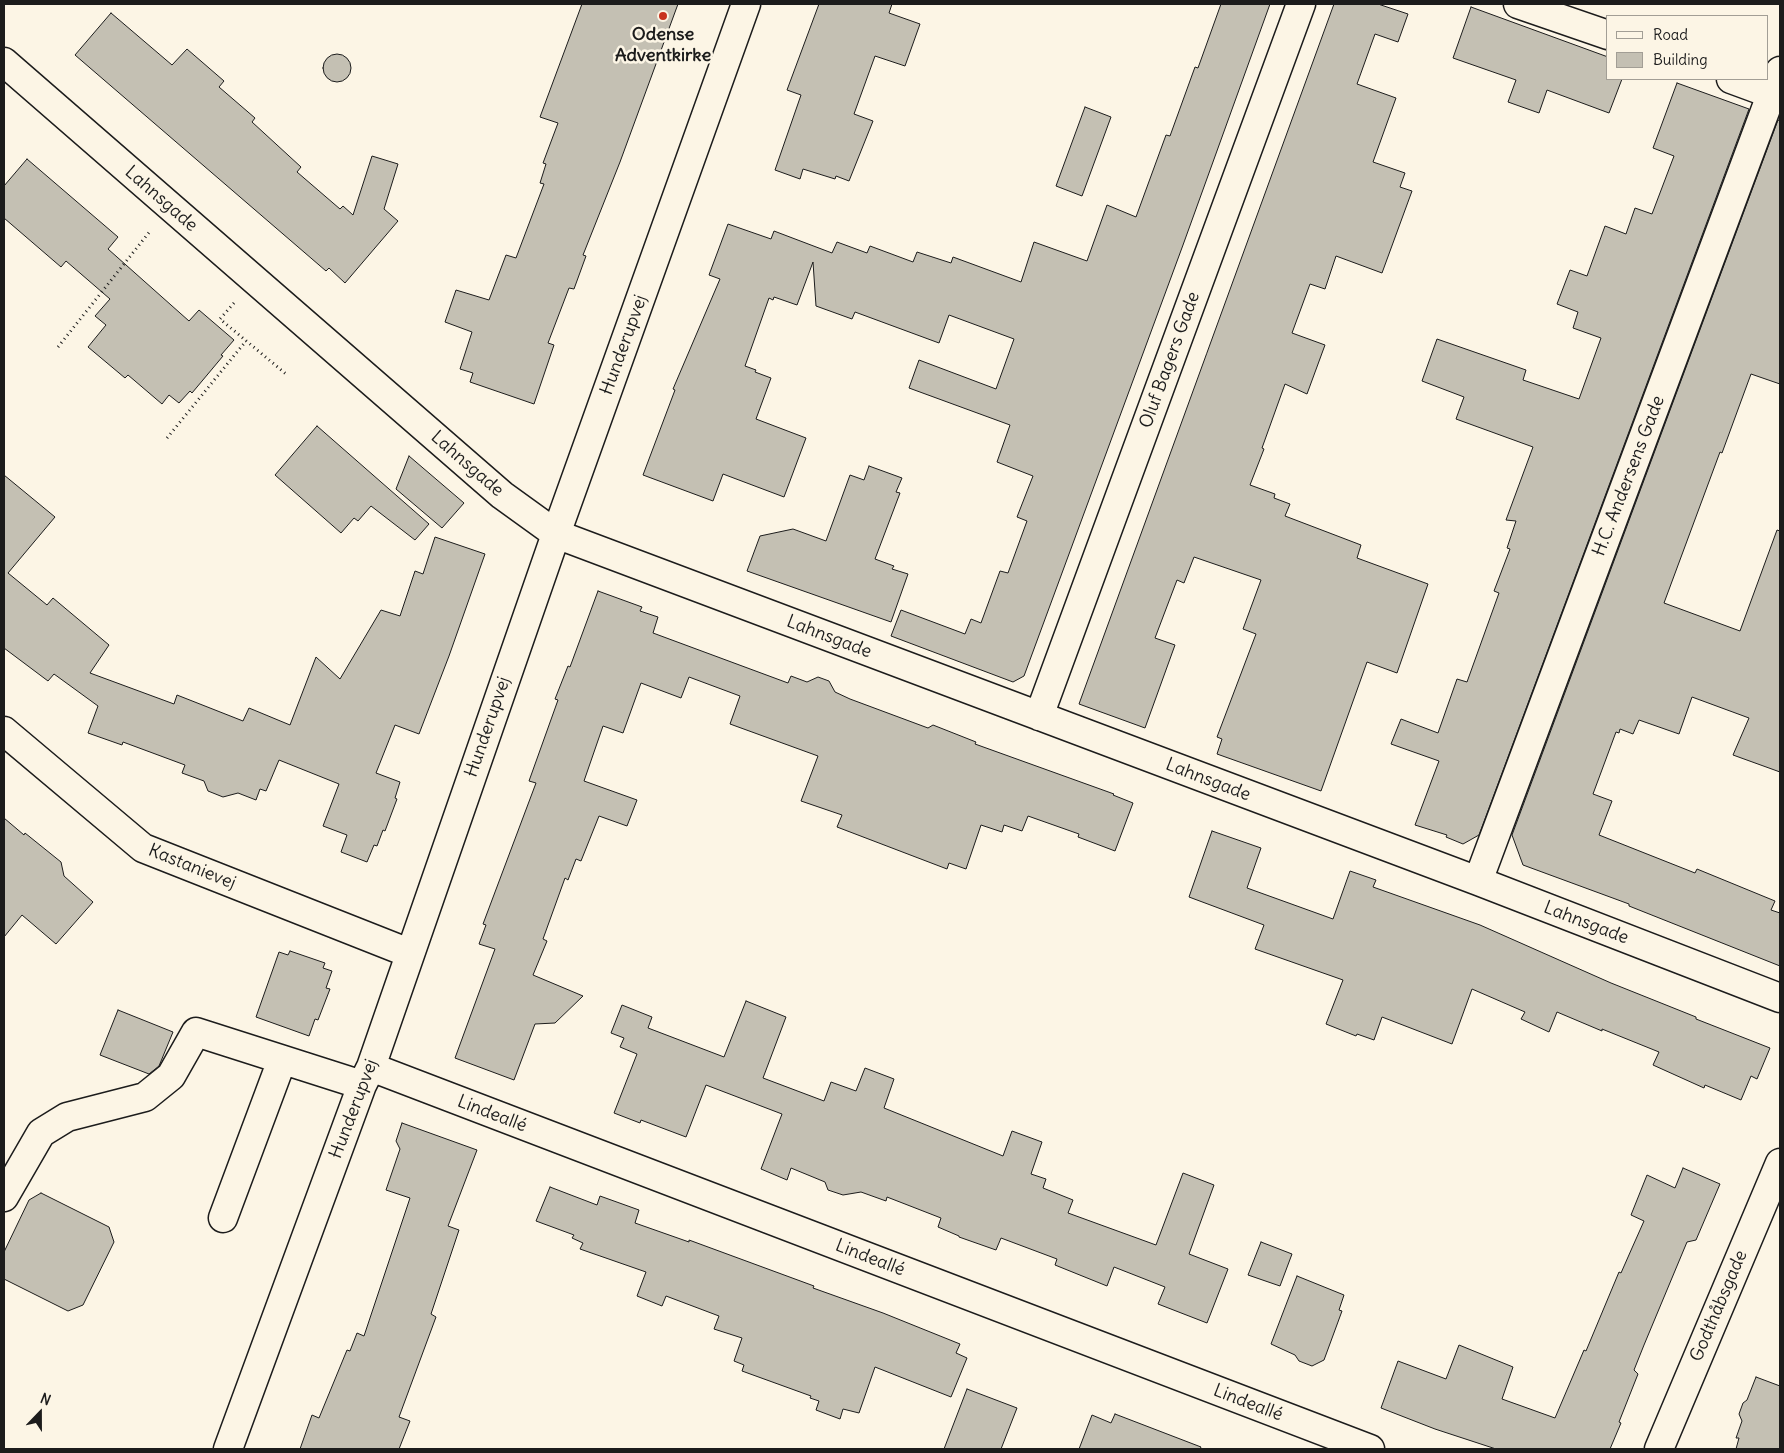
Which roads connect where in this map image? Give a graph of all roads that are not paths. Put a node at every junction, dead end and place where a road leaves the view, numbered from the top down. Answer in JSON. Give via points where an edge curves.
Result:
{"nodes":[{"id":1,"x":746,"y":4,"type":"edge"},
{"id":2,"x":1301,"y":4,"type":"edge"},
{"id":3,"x":1518,"y":4,"type":"edge"},
{"id":4,"x":1606,"y":34,"type":"edge"},
{"id":5,"x":4,"y":62,"type":"edge"},
{"id":6,"x":1736,"y":80,"type":"edge"},
{"id":7,"x":1778,"y":88,"type":"edge"},
{"id":8,"x":556,"y":534,"type":"junction"},
{"id":9,"x":1039,"y":716,"type":"junction"},
{"id":10,"x":4,"y":731,"type":"edge"},
{"id":11,"x":1478,"y":881,"type":"junction"},
{"id":12,"x":409,"y":953,"type":"junction"},
{"id":13,"x":1780,"y":998,"type":"edge"},
{"id":14,"x":282,"y":1060,"type":"junction"},
{"id":15,"x":366,"y":1076,"type":"junction"},
{"id":16,"x":1780,"y":1163,"type":"edge"},
{"id":17,"x":4,"y":1196,"type":"edge"},
{"id":18,"x":223,"y":1218,"type":"dead end"},
{"id":19,"x":228,"y":1449,"type":"edge"},
{"id":20,"x":1370,"y":1449,"type":"edge"},
{"id":21,"x":1659,"y":1449,"type":"edge"}],
"edges":[{"from":1,"to":8,"type":"street","name":"Hunderupvej"},
{"from":2,"to":9,"type":"street","name":"Oluf Bagers Gade"},
{"from":3,"to":4,"type":"street"},
{"from":5,"to":8,"type":"street","name":"Lahnsgade","via":[[502,496]]},
{"from":6,"to":7,"type":"street"},
{"from":7,"to":11,"type":"street","name":"H.C. Andersens Gade"},
{"from":8,"to":9,"type":"street","name":"Lahnsgade"},
{"from":8,"to":12,"type":"street","name":"Hunderupvej"},
{"from":9,"to":11,"type":"street","name":"Lahnsgade"},
{"from":10,"to":12,"type":"street","name":"Kastanievej","via":[[142,848]]},
{"from":11,"to":13,"type":"street","name":"Lahnsgade"},
{"from":12,"to":15,"type":"street","name":"Hunderupvej"},
{"from":14,"to":15,"type":"street","name":"Lindeallé"},
{"from":14,"to":17,"type":"street","name":"Lindeallé","via":[[196,1032],[171,1076],[146,1097],[67,1117],[41,1133]]},
{"from":14,"to":18,"type":"street"},
{"from":15,"to":19,"type":"street","name":"Hunderupvej"},
{"from":15,"to":20,"type":"street","name":"Lindeallé"},
{"from":16,"to":21,"type":"street","name":"Godthåbsgade"}]}
